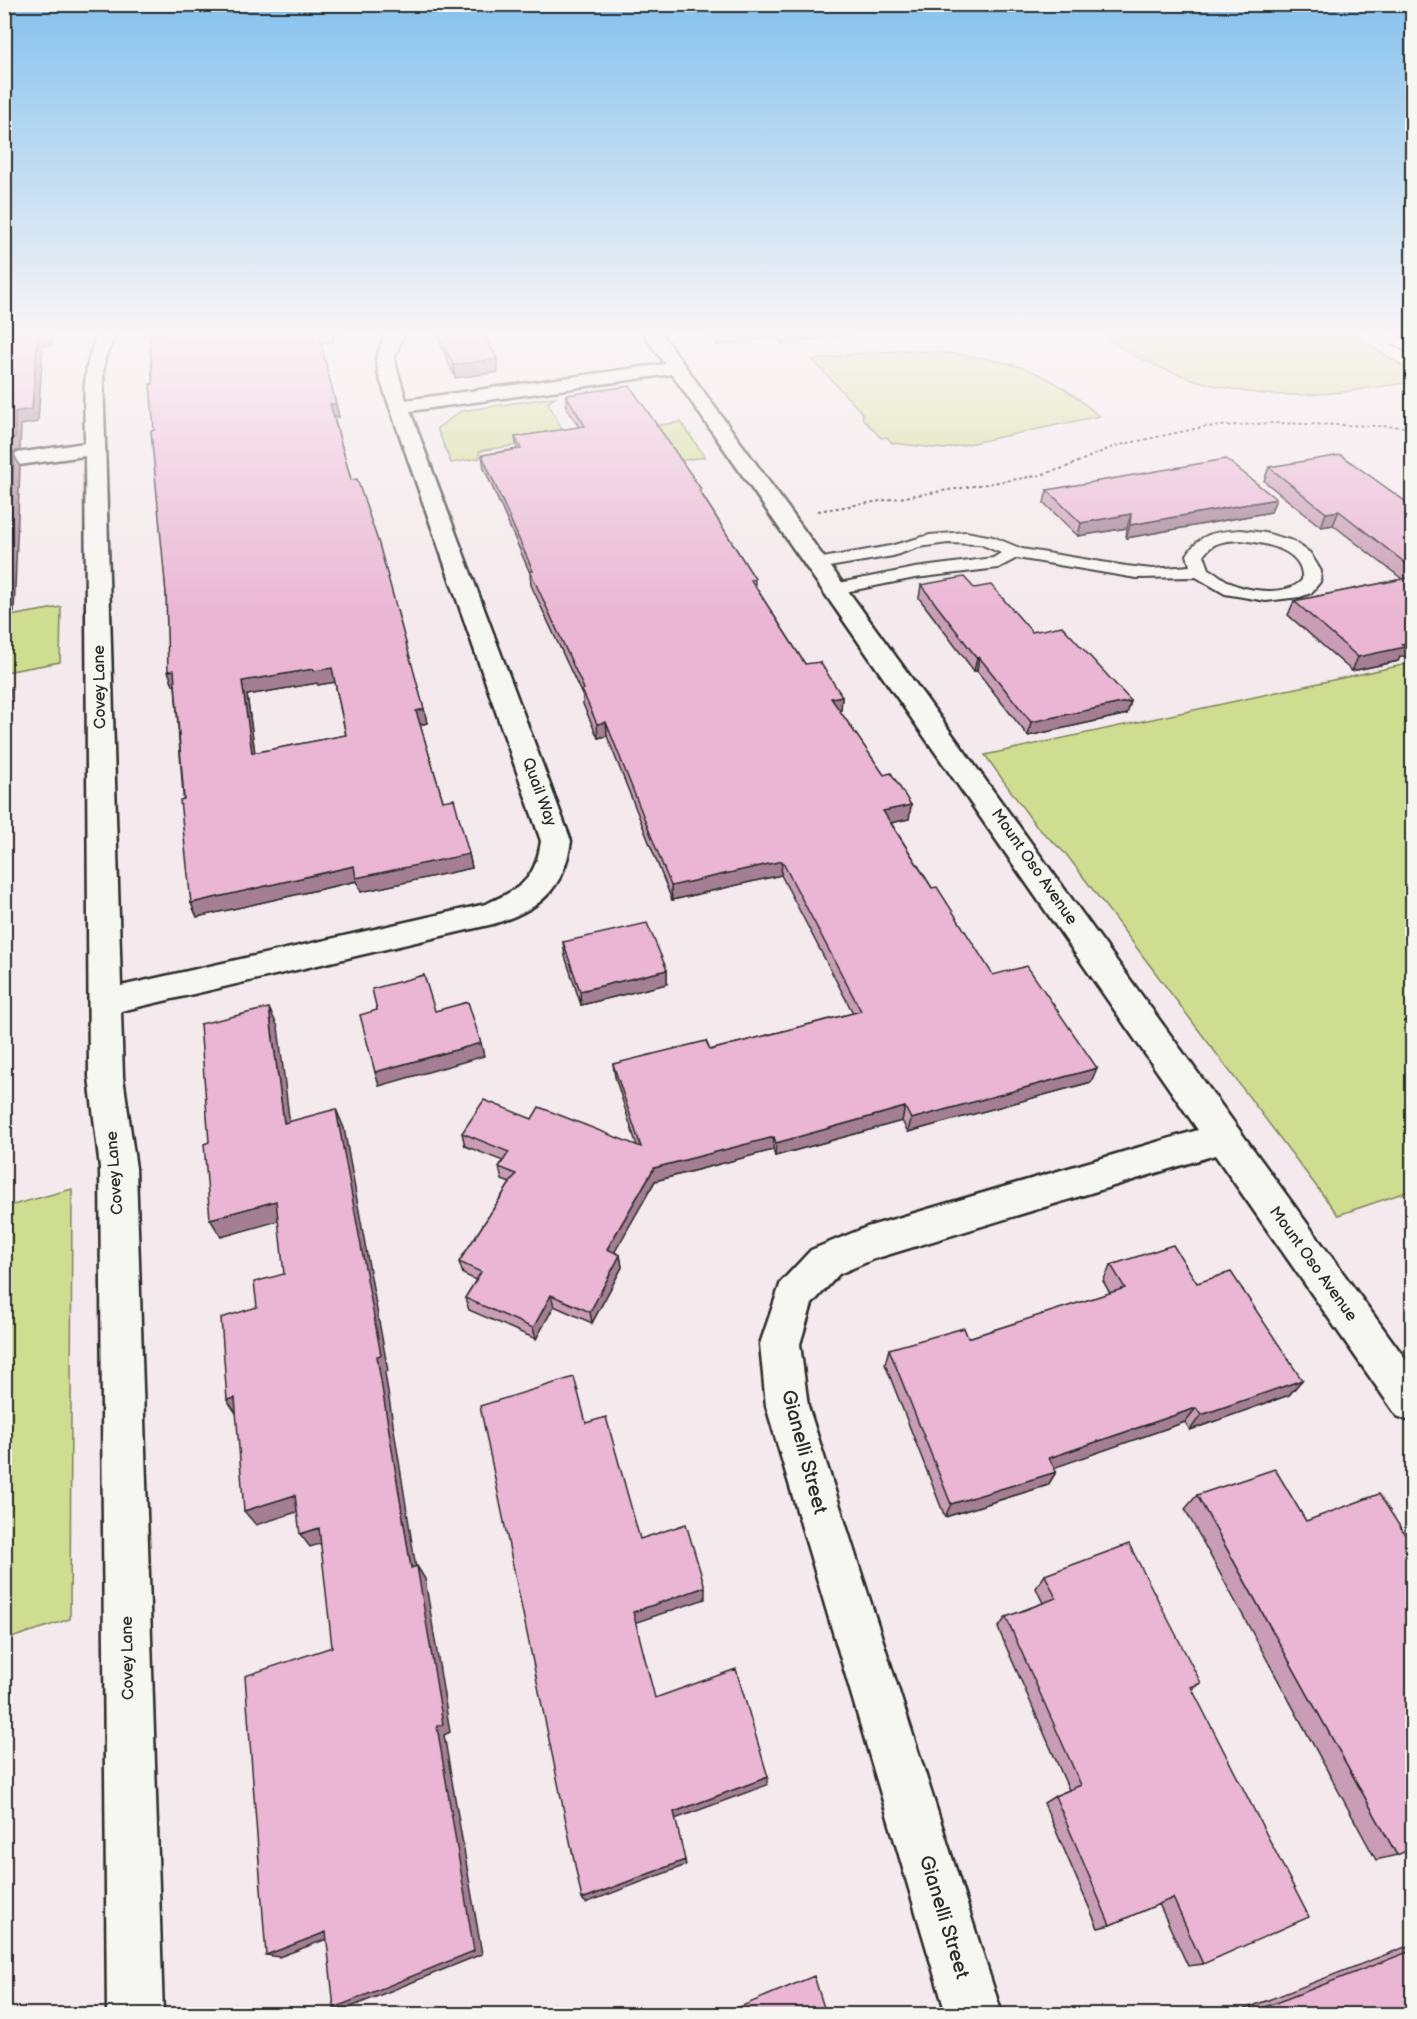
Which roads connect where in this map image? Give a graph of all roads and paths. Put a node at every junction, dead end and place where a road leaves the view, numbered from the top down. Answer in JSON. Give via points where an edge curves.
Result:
{"nodes":[{"id":1,"x":95,"y":427,"type":"edge"},
{"id":2,"x":406,"y":427,"type":"edge"},
{"id":3,"x":718,"y":427,"type":"edge"},
{"id":4,"x":1218,"y":427,"type":"edge"},
{"id":5,"x":96,"y":448,"type":"junction"},
{"id":6,"x":4,"y":461,"type":"edge"},
{"id":7,"x":783,"y":517,"type":"junction"},
{"id":8,"x":896,"y":550,"type":"junction"},
{"id":9,"x":1015,"y":552,"type":"junction"},
{"id":10,"x":817,"y":564,"type":"junction"},
{"id":11,"x":1201,"y":572,"type":"junction"},
{"id":12,"x":915,"y":573,"type":"junction"},
{"id":13,"x":835,"y":589,"type":"junction"},
{"id":14,"x":105,"y":1002,"type":"junction"},
{"id":15,"x":1223,"y":1138,"type":"junction"},
{"id":16,"x":1413,"y":1402,"type":"edge"},
{"id":17,"x":135,"y":2014,"type":"edge"},
{"id":18,"x":974,"y":2014,"type":"edge"}],
"edges":[{"from":1,"to":5,"type":"street","name":"Covey Lane"},
{"from":2,"to":14,"type":"street","name":"Quail Way","via":[[556,841],[554,866],[532,896],[493,913]]},
{"from":3,"to":7,"type":"street","name":"Mount Oso Avenue"},
{"from":4,"to":7,"type":"path","via":[[1182,430],[1114,446],[1036,476]]},
{"from":5,"to":6,"type":"street"},
{"from":5,"to":14,"type":"street","name":"Covey Lane"},
{"from":7,"to":10,"type":"street","name":"Mount Oso Avenue"},
{"from":8,"to":9,"type":"lane","via":[[914,543],[982,539]]},
{"from":8,"to":10,"type":"lane"},
{"from":8,"to":12,"type":"lane"},
{"from":9,"to":11,"type":"lane","via":[[1147,575]]},
{"from":9,"to":12,"type":"lane","via":[[998,563]]},
{"from":10,"to":13,"type":"street","name":"Mount Oso Avenue"},
{"from":11,"to":11,"type":"lane","via":[[1237,592],[1270,596],[1302,589],[1311,581],[1313,572],[1308,562],[1283,544],[1265,538],[1227,535],[1200,544],[1194,552],[1194,562]]},
{"from":12,"to":13,"type":"lane"},
{"from":13,"to":15,"type":"street","name":"Mount Oso Avenue","via":[[1097,954]]},
{"from":14,"to":17,"type":"street","name":"Covey Lane","via":[[106,1077],[118,1168]]},
{"from":15,"to":16,"type":"street","name":"Mount Oso Avenue"},
{"from":15,"to":18,"type":"street","name":"Gianelli Street","via":[[867,1244],[825,1262],[795,1295],[780,1344],[787,1406]]}]}
